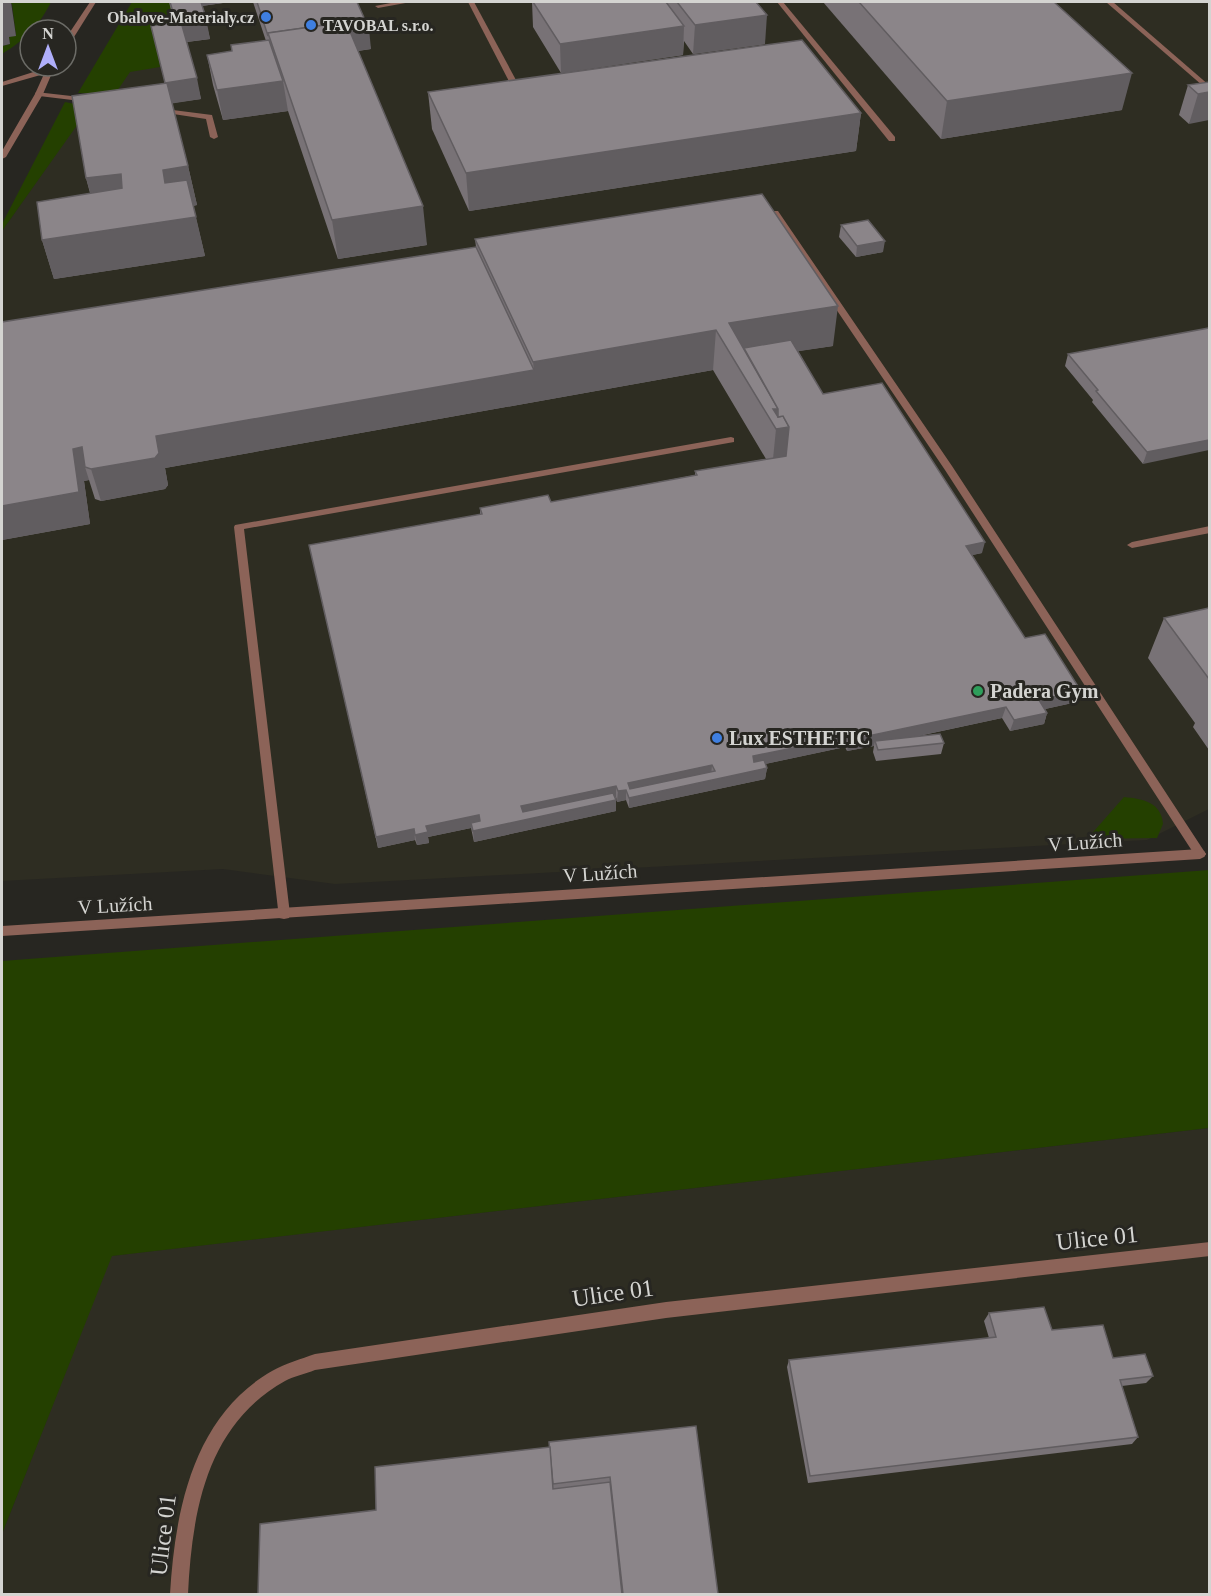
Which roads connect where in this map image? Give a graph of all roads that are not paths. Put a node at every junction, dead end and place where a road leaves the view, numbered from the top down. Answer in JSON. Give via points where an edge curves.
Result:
{"nodes":[{"id":1,"x":93,"y":2,"type":"edge"},
{"id":2,"x":408,"y":2,"type":"edge"},
{"id":3,"x":471,"y":2,"type":"edge"},
{"id":4,"x":780,"y":2,"type":"edge"},
{"id":5,"x":1109,"y":2,"type":"edge"},
{"id":6,"x":378,"y":6,"type":"dead end"},
{"id":7,"x":78,"y":25,"type":"edge"},
{"id":8,"x":20,"y":78,"type":"edge"},
{"id":9,"x":46,"y":78,"type":"edge"},
{"id":10,"x":2,"y":84,"type":"edge"},
{"id":11,"x":1209,"y":90,"type":"edge"},
{"id":12,"x":39,"y":94,"type":"junction"},
{"id":13,"x":522,"y":100,"type":"edge"},
{"id":14,"x":103,"y":102,"type":"edge"},
{"id":15,"x":150,"y":109,"type":"edge"},
{"id":16,"x":214,"y":137,"type":"dead end"},
{"id":17,"x":892,"y":140,"type":"dead end"},
{"id":18,"x":2,"y":157,"type":"edge"},
{"id":19,"x":752,"y":217,"type":"edge"},
{"id":20,"x":731,"y":440,"type":"dead end"},
{"id":21,"x":1209,"y":529,"type":"edge"},
{"id":22,"x":1132,"y":545,"type":"dead end"},
{"id":23,"x":284,"y":914,"type":"junction"},
{"id":24,"x":2,"y":931,"type":"edge"},
{"id":25,"x":1209,"y":1249,"type":"edge"},
{"id":26,"x":179,"y":1594,"type":"edge"}],
"edges":[{"from":1,"to":7,"type":"street"},
{"from":2,"to":6,"type":"street"},
{"from":3,"to":13,"type":"street"},
{"from":4,"to":17,"type":"street"},
{"from":5,"to":11,"type":"street"},
{"from":8,"to":10,"type":"street"},
{"from":9,"to":12,"type":"street"},
{"from":12,"to":14,"type":"street"},
{"from":12,"to":18,"type":"street"},
{"from":15,"to":16,"type":"street","via":[[209,117]]},
{"from":19,"to":23,"type":"street","name":"V Lužích","via":[[775,213],[949,468],[1200,854]]},
{"from":20,"to":23,"type":"street","via":[[239,527]]},
{"from":21,"to":22,"type":"street"},
{"from":23,"to":24,"type":"street","name":"V Lužích"},
{"from":25,"to":26,"type":"street","name":"Ulice 01","via":[[666,1310],[315,1362],[283,1373],[256,1391],[230,1416],[206,1454],[186,1511]]}]}
